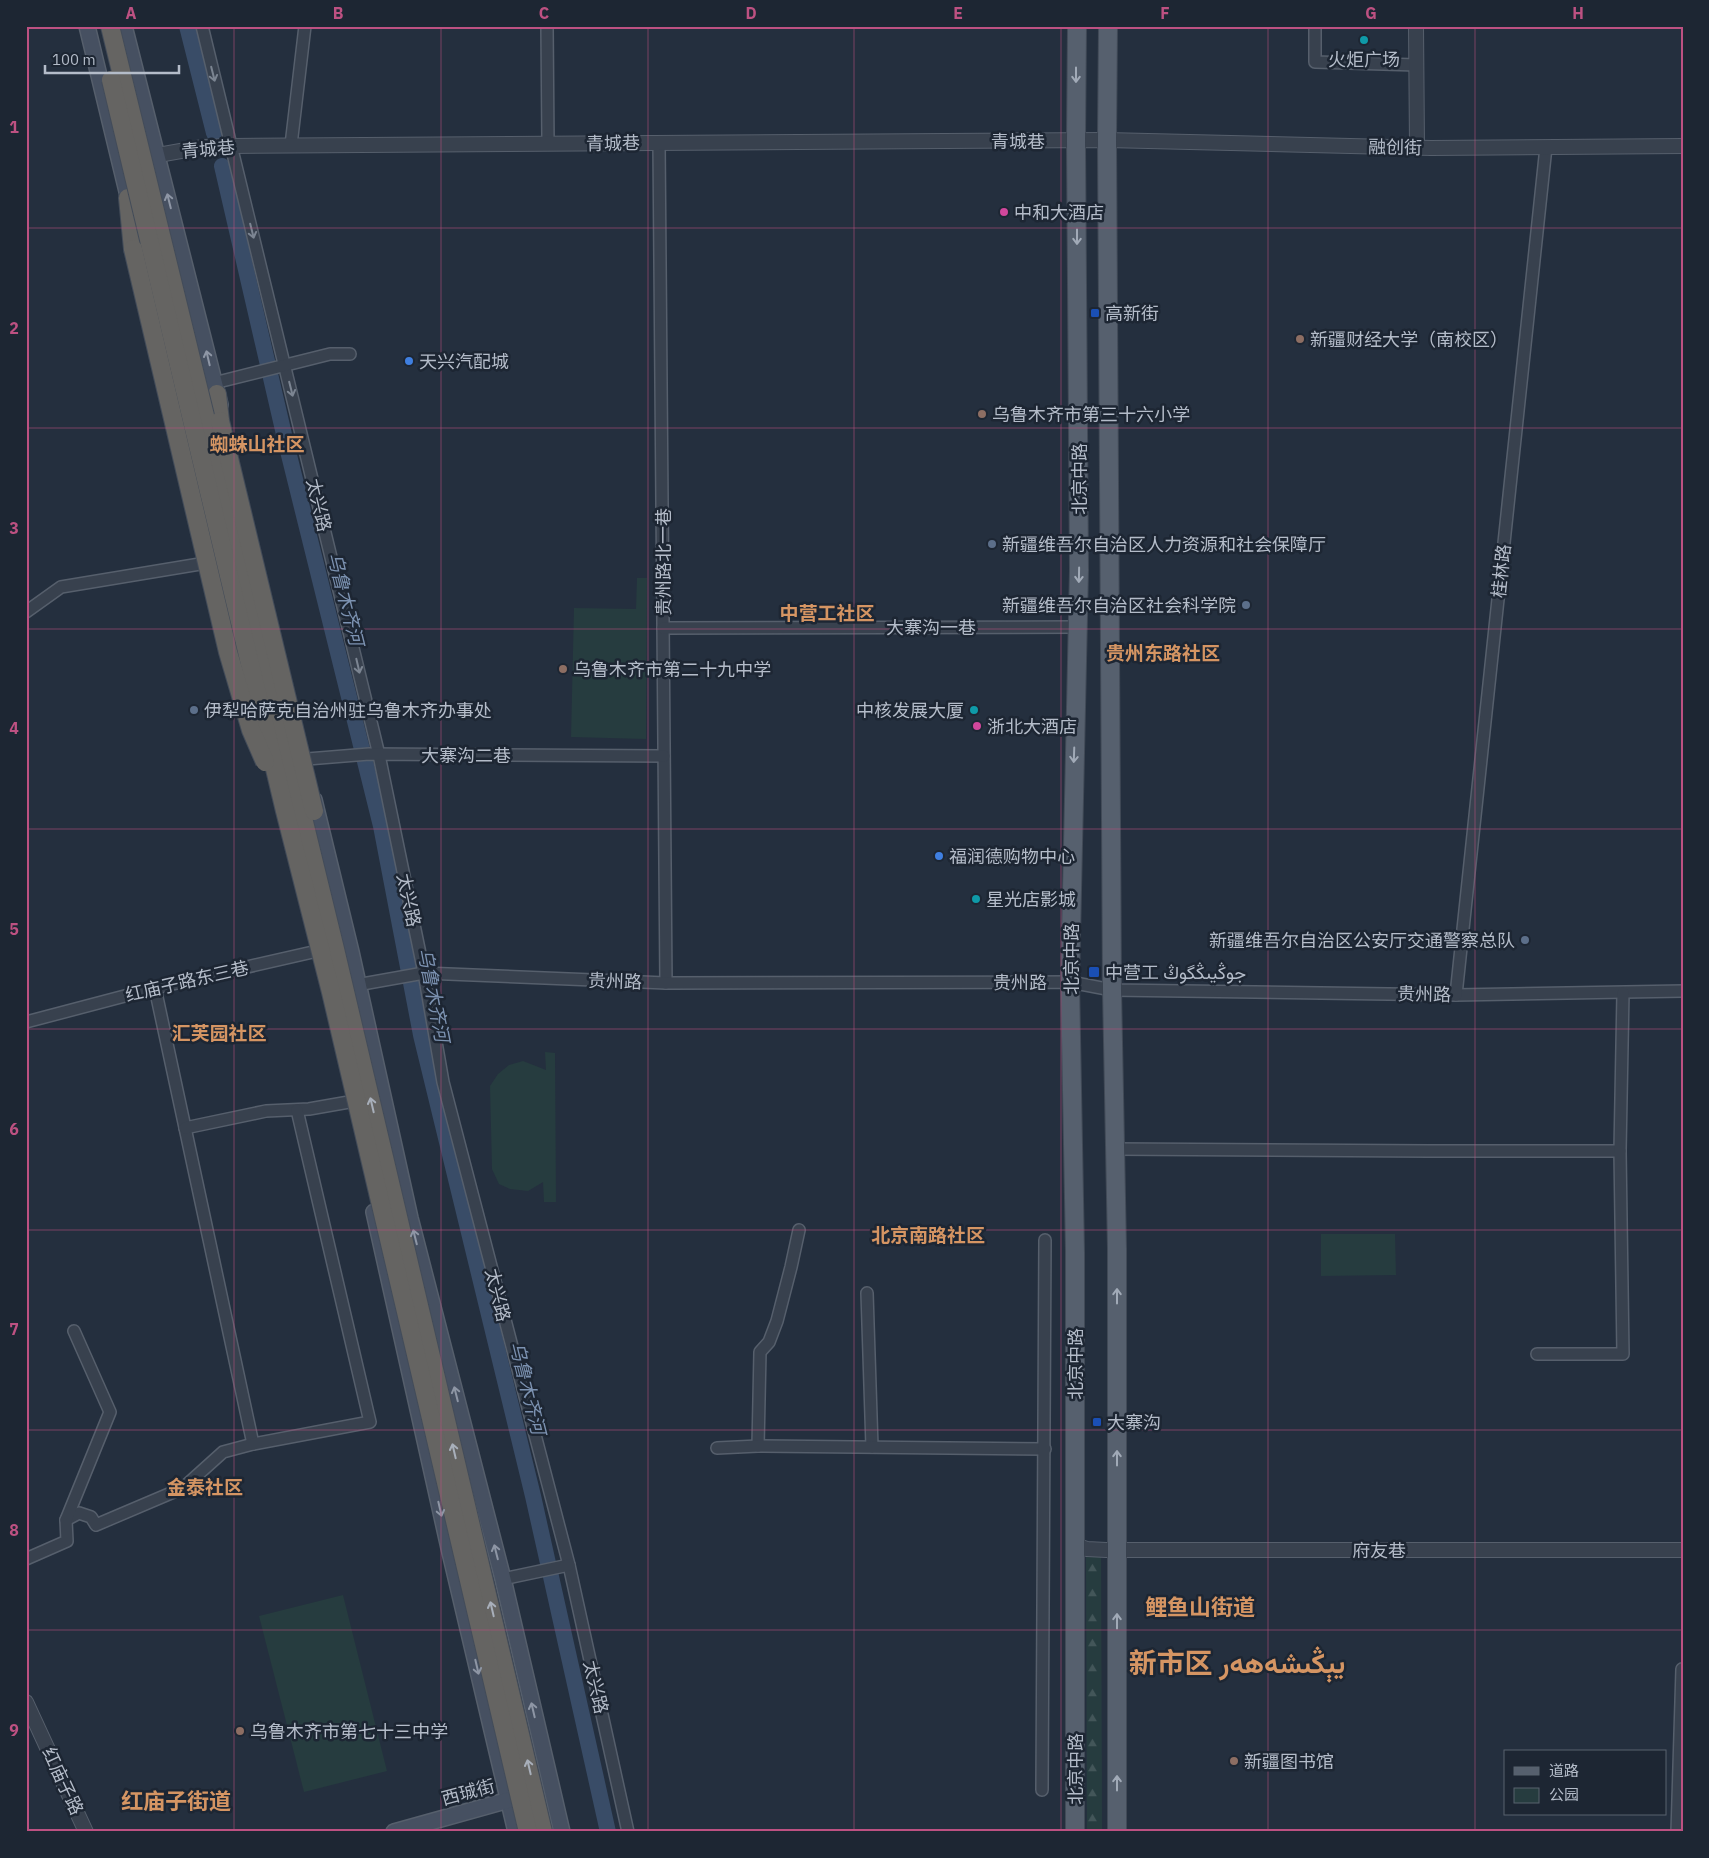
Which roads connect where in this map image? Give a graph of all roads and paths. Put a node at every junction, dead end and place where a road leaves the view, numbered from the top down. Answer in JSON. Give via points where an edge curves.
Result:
{"nodes":[{"id":1,"x":87,"y":26,"type":"edge"},
{"id":2,"x":98,"y":26,"type":"edge"},
{"id":3,"x":110,"y":26,"type":"edge"},
{"id":4,"x":124,"y":26,"type":"edge"},
{"id":5,"x":202,"y":26,"type":"edge"},
{"id":6,"x":304,"y":26,"type":"edge"},
{"id":7,"x":547,"y":26,"type":"edge"},
{"id":8,"x":1077,"y":26,"type":"edge"},
{"id":9,"x":1108,"y":26,"type":"edge"},
{"id":10,"x":1315,"y":26,"type":"edge"},
{"id":11,"x":1416,"y":26,"type":"edge"},
{"id":12,"x":1416,"y":64,"type":"junction"},
{"id":13,"x":1107,"y":140,"type":"junction"},
{"id":14,"x":1076,"y":141,"type":"junction"},
{"id":15,"x":659,"y":142,"type":"junction"},
{"id":16,"x":548,"y":144,"type":"junction"},
{"id":17,"x":231,"y":146,"type":"junction"},
{"id":18,"x":291,"y":146,"type":"junction"},
{"id":19,"x":1683,"y":146,"type":"edge"},
{"id":20,"x":1546,"y":147,"type":"junction"},
{"id":21,"x":1417,"y":148,"type":"junction"},
{"id":22,"x":157,"y":155,"type":"junction"},
{"id":23,"x":120,"y":163,"type":"junction"},
{"id":24,"x":128,"y":198,"type":"junction"},
{"id":25,"x":350,"y":354,"type":"dead end"},
{"id":26,"x":282,"y":366,"type":"junction"},
{"id":27,"x":216,"y":388,"type":"junction"},
{"id":28,"x":215,"y":562,"type":"junction"},
{"id":29,"x":26,"y":612,"type":"edge"},
{"id":30,"x":1078,"y":627,"type":"junction"},
{"id":31,"x":663,"y":628,"type":"junction"},
{"id":32,"x":374,"y":755,"type":"junction"},
{"id":33,"x":664,"y":756,"type":"junction"},
{"id":34,"x":304,"y":759,"type":"junction"},
{"id":35,"x":269,"y":765,"type":"junction"},
{"id":36,"x":285,"y":810,"type":"junction"},
{"id":37,"x":342,"y":947,"type":"junction"},
{"id":38,"x":316,"y":952,"type":"junction"},
{"id":39,"x":422,"y":974,"type":"junction"},
{"id":40,"x":1070,"y":982,"type":"junction"},
{"id":41,"x":666,"y":983,"type":"junction"},
{"id":42,"x":358,"y":984,"type":"junction"},
{"id":43,"x":155,"y":988,"type":"junction"},
{"id":44,"x":1112,"y":990,"type":"junction"},
{"id":45,"x":324,"y":991,"type":"junction"},
{"id":46,"x":1683,"y":991,"type":"edge"},
{"id":47,"x":1623,"y":993,"type":"junction"},
{"id":48,"x":1456,"y":995,"type":"junction"},
{"id":49,"x":26,"y":1022,"type":"edge"},
{"id":50,"x":349,"y":1102,"type":"junction"},
{"id":51,"x":297,"y":1110,"type":"junction"},
{"id":52,"x":185,"y":1128,"type":"junction"},
{"id":53,"x":1115,"y":1149,"type":"junction"},
{"id":54,"x":1620,"y":1151,"type":"junction"},
{"id":55,"x":798,"y":1230,"type":"dead end"},
{"id":56,"x":1045,"y":1240,"type":"dead end"},
{"id":57,"x":867,"y":1293,"type":"dead end"},
{"id":58,"x":74,"y":1331,"type":"dead end"},
{"id":59,"x":1537,"y":1354,"type":"dead end"},
{"id":60,"x":253,"y":1444,"type":"junction"},
{"id":61,"x":758,"y":1446,"type":"junction"},
{"id":62,"x":872,"y":1447,"type":"junction"},
{"id":63,"x":717,"y":1448,"type":"dead end"},
{"id":64,"x":1044,"y":1449,"type":"junction"},
{"id":65,"x":66,"y":1520,"type":"junction"},
{"id":66,"x":1683,"y":1544,"type":"edge"},
{"id":67,"x":1075,"y":1545,"type":"junction"},
{"id":68,"x":1117,"y":1546,"type":"junction"},
{"id":69,"x":1683,"y":1550,"type":"edge"},
{"id":70,"x":26,"y":1560,"type":"edge"},
{"id":71,"x":566,"y":1566,"type":"junction"},
{"id":72,"x":503,"y":1579,"type":"junction"},
{"id":73,"x":1682,"y":1669,"type":"edge"},
{"id":74,"x":26,"y":1702,"type":"edge"},
{"id":75,"x":1042,"y":1790,"type":"dead end"},
{"id":76,"x":552,"y":1791,"type":"junction"},
{"id":77,"x":508,"y":1800,"type":"junction"},
{"id":78,"x":86,"y":1832,"type":"edge"},
{"id":79,"x":394,"y":1832,"type":"edge"},
{"id":80,"x":516,"y":1832,"type":"edge"},
{"id":81,"x":528,"y":1832,"type":"edge"},
{"id":82,"x":544,"y":1832,"type":"edge"},
{"id":83,"x":562,"y":1832,"type":"edge"},
{"id":84,"x":628,"y":1832,"type":"edge"},
{"id":85,"x":1075,"y":1832,"type":"edge"},
{"id":86,"x":1117,"y":1832,"type":"edge"},
{"id":87,"x":1677,"y":1832,"type":"edge"}],
"edges":[{"from":1,"to":23,"type":"main road"},
{"from":2,"to":36,"type":"highway","bridge":true},
{"from":3,"to":37,"type":"highway","bridge":true},
{"from":4,"to":22,"type":"main road"},
{"from":5,"to":17,"type":"street","name":"太兴路","one_way":true},
{"from":6,"to":18,"type":"street"},
{"from":7,"to":16,"type":"street"},
{"from":8,"to":14,"type":"main road","name":"北京中路","one_way":true},
{"from":9,"to":13,"type":"main road","name":"北京中路"},
{"from":10,"to":12,"type":"street","via":[[1315,62]]},
{"from":11,"to":12,"type":"street"},
{"from":12,"to":21,"type":"street"},
{"from":13,"to":14,"type":"street","name":"青城巷"},
{"from":13,"to":21,"type":"street","name":"融创街"},
{"from":13,"to":44,"type":"main road","name":"北京中路"},
{"from":14,"to":15,"type":"street","name":"青城巷"},
{"from":14,"to":30,"type":"main road","name":"北京中路","one_way":true},
{"from":15,"to":16,"type":"street","name":"青城巷"},
{"from":15,"to":31,"type":"street","name":"贵州路北一巷"},
{"from":16,"to":18,"type":"street","name":"青城巷"},
{"from":17,"to":18,"type":"street","name":"青城巷"},
{"from":17,"to":22,"type":"street","name":"青城巷"},
{"from":17,"to":26,"type":"street","name":"太兴路","one_way":true},
{"from":19,"to":20,"type":"street","name":"融创街"},
{"from":20,"to":21,"type":"street","name":"融创街"},
{"from":20,"to":48,"type":"street","name":"桂林路"},
{"from":22,"to":23,"type":"street","name":"青城巷"},
{"from":27,"to":22,"type":"main road","one_way":true},
{"from":23,"to":24,"type":"main road"},
{"from":24,"to":28,"type":"main road"},
{"from":24,"to":36,"type":"highway","bridge":true,"via":[[133,250],[228,652],[251,730]]},
{"from":25,"to":26,"type":"street","via":[[330,354]]},
{"from":26,"to":27,"type":"street"},
{"from":26,"to":32,"type":"street","name":"太兴路","one_way":true},
{"from":27,"to":34,"type":"main road"},
{"from":27,"to":37,"type":"highway","bridge":true,"via":[[220,422],[333,896]]},
{"from":28,"to":29,"type":"street","via":[[61,587]]},
{"from":28,"to":35,"type":"main road"},
{"from":30,"to":31,"type":"street","name":"大寨沟一巷"},
{"from":30,"to":40,"type":"main road","name":"北京中路","one_way":true},
{"from":31,"to":33,"type":"street","name":"贵州路北一巷"},
{"from":32,"to":33,"type":"street","name":"大寨沟二巷"},
{"from":32,"to":34,"type":"street","name":"大寨沟二巷"},
{"from":32,"to":39,"type":"street","name":"太兴路"},
{"from":33,"to":41,"type":"street","name":"贵州路北一巷"},
{"from":34,"to":35,"type":"street","name":"大寨沟二巷"},
{"from":34,"to":37,"type":"main road"},
{"from":35,"to":38,"type":"main road"},
{"from":36,"to":81,"type":"highway","bridge":true,"via":[[332,992]]},
{"from":37,"to":38,"type":"street","name":"红庙子路东三巷"},
{"from":37,"to":42,"type":"main road"},
{"from":82,"to":37,"type":"highway","one_way":true,"bridge":true},
{"from":38,"to":43,"type":"street","name":"红庙子路东三巷"},
{"from":38,"to":45,"type":"main road"},
{"from":39,"to":41,"type":"street","name":"贵州路"},
{"from":39,"to":42,"type":"street","name":"贵州路"},
{"from":39,"to":71,"type":"street","name":"太兴路","via":[[444,1082]]},
{"from":40,"to":41,"type":"street","name":"贵州路"},
{"from":40,"to":44,"type":"street","name":"贵州路"},
{"from":40,"to":67,"type":"main road","name":"北京中路","via":[[1075,1252]]},
{"from":42,"to":45,"type":"street","name":"贵州路"},
{"from":72,"to":42,"type":"main road","one_way":true,"via":[[410,1218]]},
{"from":43,"to":49,"type":"street","name":"红庙子路东三巷"},
{"from":43,"to":52,"type":"street"},
{"from":44,"to":48,"type":"street","name":"贵州路"},
{"from":44,"to":53,"type":"main road","name":"北京中路"},
{"from":45,"to":50,"type":"main road"},
{"from":46,"to":47,"type":"street","name":"贵州路"},
{"from":47,"to":48,"type":"street","name":"贵州路"},
{"from":47,"to":54,"type":"street"},
{"from":50,"to":51,"type":"street"},
{"from":50,"to":77,"type":"main road","one_way":true},
{"from":51,"to":52,"type":"street","via":[[266,1111]]},
{"from":51,"to":60,"type":"street","via":[[370,1422]]},
{"from":52,"to":60,"type":"street"},
{"from":53,"to":54,"type":"street"},
{"from":68,"to":53,"type":"main road","name":"北京中路","one_way":true},
{"from":54,"to":59,"type":"street","via":[[1623,1354]]},
{"from":55,"to":61,"type":"street","via":[[777,1321],[769,1342],[760,1352]]},
{"from":56,"to":64,"type":"street"},
{"from":57,"to":62,"type":"street"},
{"from":58,"to":65,"type":"street","via":[[110,1412]]},
{"from":60,"to":65,"type":"street","via":[[223,1452],[183,1488],[96,1525],[92,1517],[79,1513]]},
{"from":61,"to":62,"type":"street"},
{"from":61,"to":63,"type":"street"},
{"from":62,"to":64,"type":"street"},
{"from":64,"to":75,"type":"street"},
{"from":65,"to":70,"type":"street","via":[[68,1541]]},
{"from":66,"to":68,"type":"street","name":"府友巷"},
{"from":67,"to":68,"type":"street","name":"府友巷","via":[[1086,1549]]},
{"from":67,"to":85,"type":"main road","name":"北京中路"},
{"from":68,"to":69,"type":"street","name":"府友巷"},
{"from":86,"to":68,"type":"main road","name":"北京中路","one_way":true},
{"from":71,"to":72,"type":"street"},
{"from":71,"to":84,"type":"street","name":"太兴路"},
{"from":76,"to":72,"type":"main road","one_way":true},
{"from":73,"to":87,"type":"street"},
{"from":74,"to":78,"type":"street","name":"红庙子路"},
{"from":76,"to":77,"type":"main road","name":"西珹街"},
{"from":76,"to":83,"type":"main road"},
{"from":77,"to":79,"type":"main road","name":"西珹街"},
{"from":77,"to":80,"type":"main road"}]}
